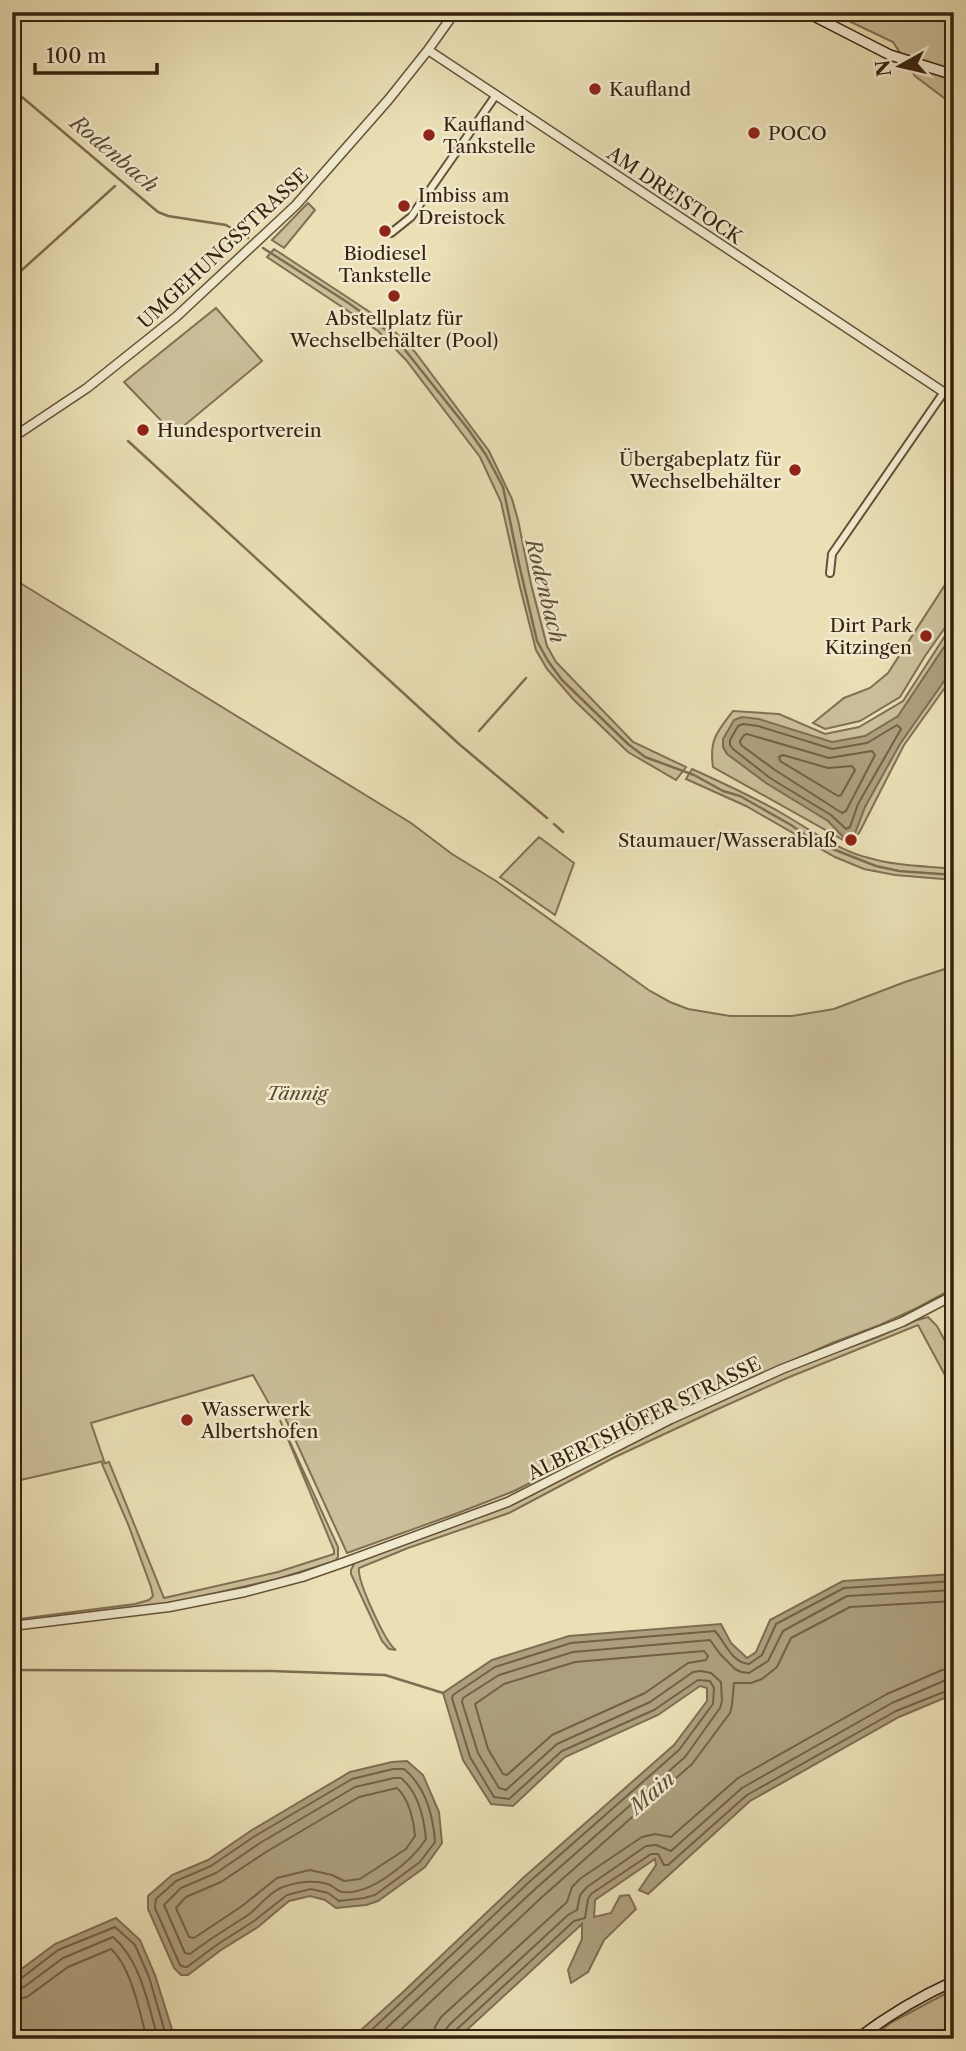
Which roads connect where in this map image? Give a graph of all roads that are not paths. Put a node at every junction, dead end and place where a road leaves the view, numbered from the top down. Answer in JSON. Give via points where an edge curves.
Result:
{"nodes":[{"id":1,"x":454,"y":12,"type":"edge"},
{"id":2,"x":806,"y":12,"type":"edge"},
{"id":3,"x":428,"y":50,"type":"junction"},
{"id":4,"x":954,"y":75,"type":"edge"},
{"id":5,"x":496,"y":95,"type":"junction"},
{"id":6,"x":391,"y":233,"type":"dead end"},
{"id":7,"x":944,"y":392,"type":"junction"},
{"id":8,"x":954,"y":399,"type":"edge"},
{"id":9,"x":12,"y":438,"type":"edge"},
{"id":10,"x":830,"y":573,"type":"dead end"},
{"id":11,"x":954,"y":1296,"type":"edge"},
{"id":12,"x":12,"y":1626,"type":"edge"},
{"id":13,"x":954,"y":1981,"type":"edge"},
{"id":14,"x":857,"y":2039,"type":"edge"}],
"edges":[{"from":1,"to":3,"type":"street"},
{"from":2,"to":4,"type":"main road","via":[[890,55]]},
{"from":3,"to":5,"type":"street","name":"AM DREISTOCK"},
{"from":3,"to":9,"type":"street","name":"UMGEHUNGSSTRASSE","via":[[296,205],[176,317],[81,392]]},
{"from":5,"to":6,"type":"street","via":[[411,217]]},
{"from":5,"to":7,"type":"street","name":"AM DREISTOCK"},
{"from":7,"to":8,"type":"street","name":"AM DREISTOCK"},
{"from":7,"to":10,"type":"street","via":[[832,554]]},
{"from":11,"to":12,"type":"street","name":"ALBERTSHÖFER STRASSE","via":[[671,1419],[508,1502],[345,1562],[245,1592],[178,1605]]},
{"from":13,"to":14,"type":"main road"}]}
